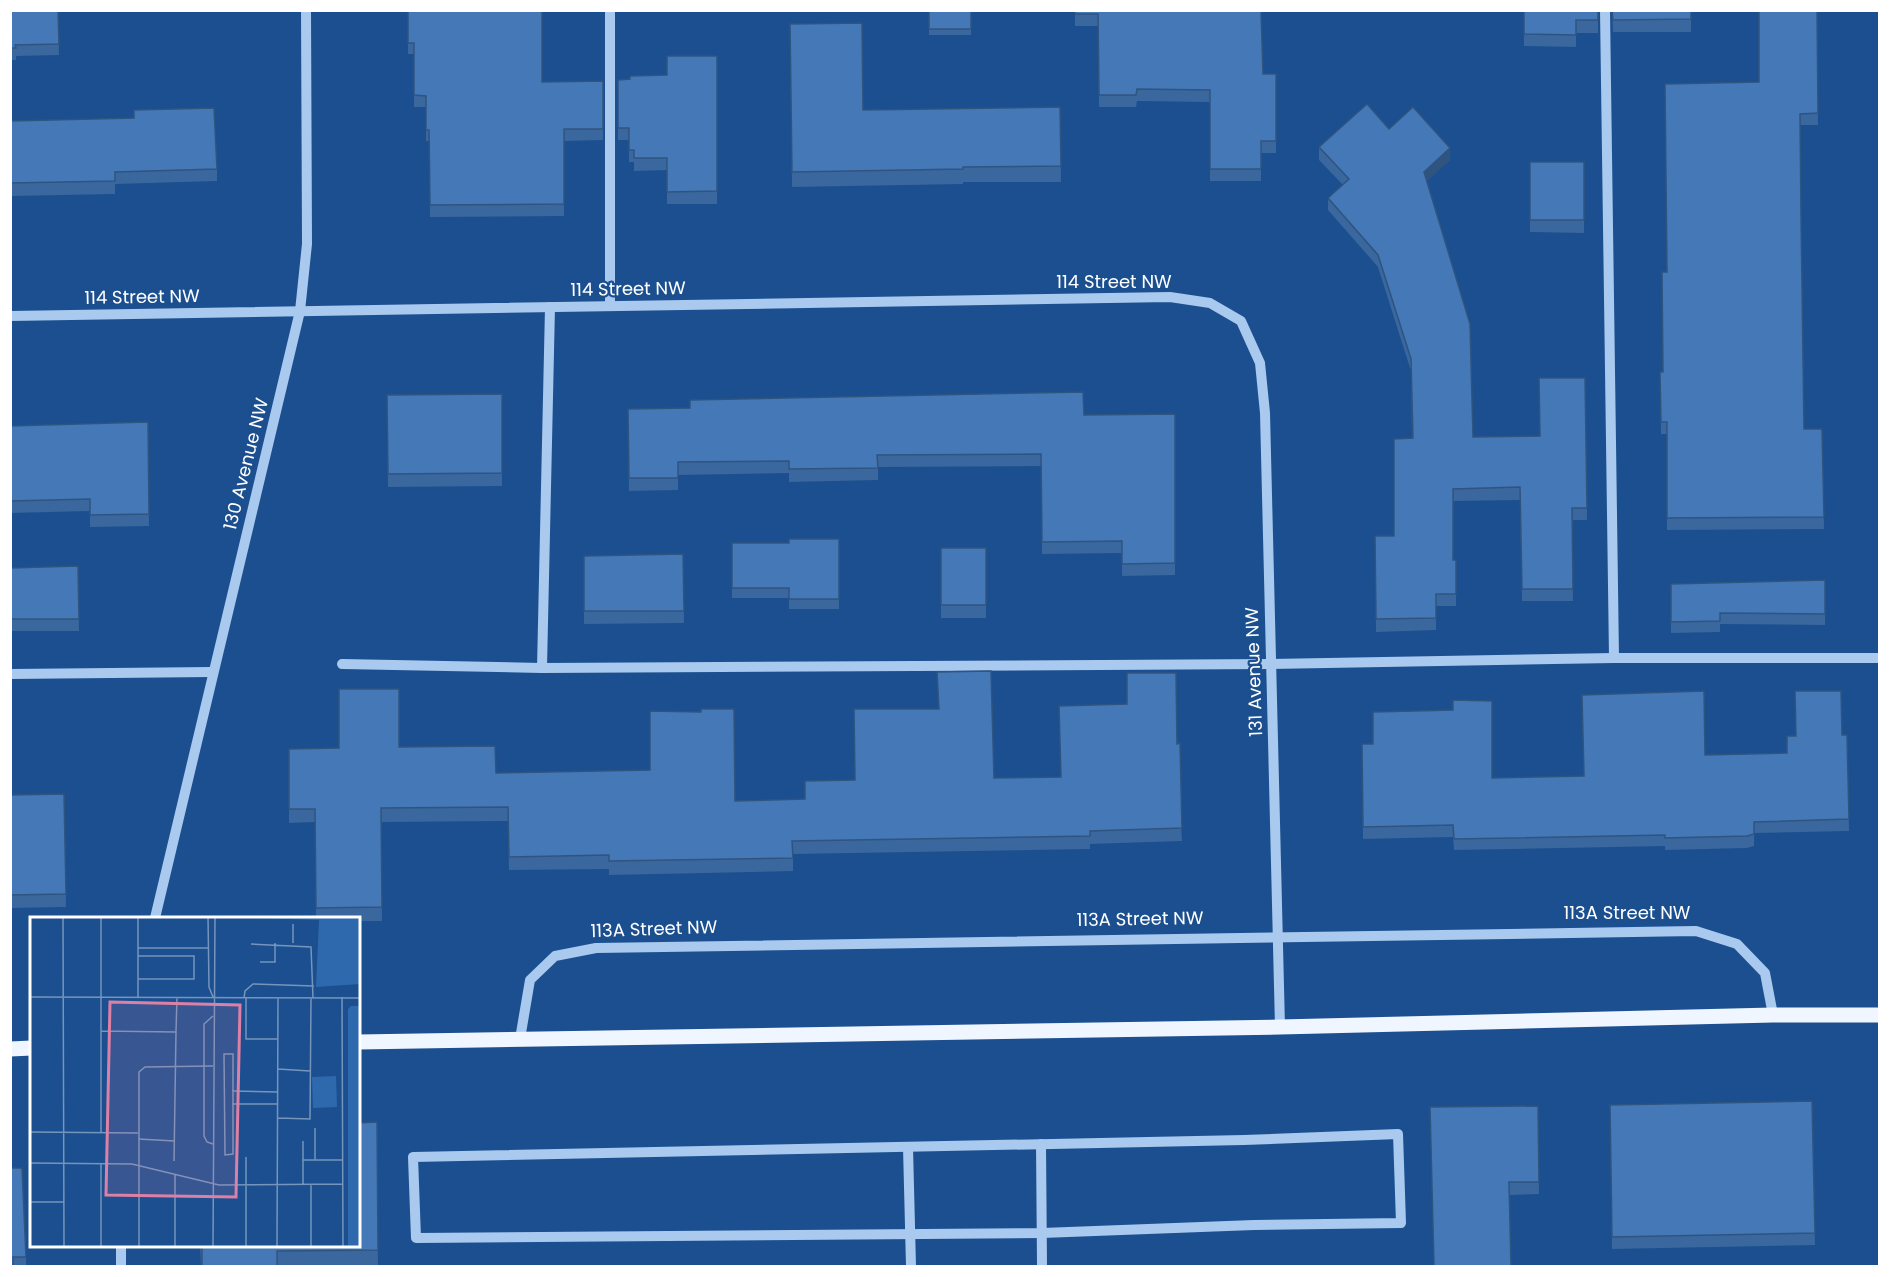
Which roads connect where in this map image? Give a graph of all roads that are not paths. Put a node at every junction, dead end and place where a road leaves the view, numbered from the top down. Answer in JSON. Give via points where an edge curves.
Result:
{"nodes":[{"id":1,"x":306,"y":10,"type":"edge"},
{"id":2,"x":610,"y":10,"type":"edge"},
{"id":3,"x":1605,"y":10,"type":"edge"},
{"id":4,"x":610,"y":306,"type":"junction"},
{"id":5,"x":550,"y":307,"type":"junction"},
{"id":6,"x":300,"y":311,"type":"junction"},
{"id":7,"x":10,"y":316,"type":"edge"},
{"id":8,"x":1241,"y":321,"type":"joint"},
{"id":9,"x":1614,"y":658,"type":"junction"},
{"id":10,"x":1880,"y":658,"type":"edge"},
{"id":11,"x":342,"y":664,"type":"dead end"},
{"id":12,"x":1270,"y":664,"type":"junction"},
{"id":13,"x":542,"y":668,"type":"junction"},
{"id":14,"x":212,"y":672,"type":"junction"},
{"id":15,"x":10,"y":674,"type":"edge"},
{"id":16,"x":154,"y":917,"type":"edge"},
{"id":17,"x":1279,"y":936,"type":"junction"},
{"id":18,"x":1773,"y":1015,"type":"junction"},
{"id":19,"x":1880,"y":1015,"type":"edge"},
{"id":20,"x":1281,"y":1027,"type":"junction"},
{"id":21,"x":520,"y":1039,"type":"junction"},
{"id":22,"x":360,"y":1042,"type":"edge"},
{"id":23,"x":30,"y":1048,"type":"edge"},
{"id":24,"x":10,"y":1049,"type":"edge"},
{"id":25,"x":1041,"y":1144,"type":"junction"},
{"id":26,"x":908,"y":1147,"type":"junction"},
{"id":27,"x":1042,"y":1233,"type":"junction"},
{"id":28,"x":911,"y":1234,"type":"junction"},
{"id":29,"x":121,"y":1247,"type":"edge"},
{"id":30,"x":121,"y":1266,"type":"edge"},
{"id":31,"x":911,"y":1266,"type":"edge"},
{"id":32,"x":1042,"y":1266,"type":"edge"}],
"edges":[{"from":1,"to":6,"type":"street","name":"130 Avenue NW","via":[[307,244]]},
{"from":2,"to":4,"type":"street"},
{"from":3,"to":9,"type":"street"},
{"from":4,"to":5,"type":"street","name":"114 Street NW"},
{"from":4,"to":8,"type":"street","name":"114 Street NW","via":[[1170,297],[1210,303]]},
{"from":5,"to":6,"type":"street","name":"114 Street NW"},
{"from":5,"to":13,"type":"street"},
{"from":6,"to":7,"type":"street","name":"114 Street NW"},
{"from":6,"to":14,"type":"street","name":"130 Avenue NW"},
{"from":8,"to":12,"type":"street","name":"131 Avenue NW","via":[[1260,363],[1265,413]]},
{"from":9,"to":10,"type":"street"},
{"from":9,"to":12,"type":"street"},
{"from":11,"to":13,"type":"street"},
{"from":12,"to":13,"type":"street"},
{"from":12,"to":17,"type":"street","name":"131 Avenue NW"},
{"from":14,"to":15,"type":"street"},
{"from":14,"to":16,"type":"street","name":"130 Avenue NW"},
{"from":17,"to":18,"type":"street","name":"113A Street NW","via":[[1696,931],[1737,944],[1765,973]]},
{"from":17,"to":20,"type":"street","name":"131 Avenue NW"},
{"from":17,"to":21,"type":"street","name":"113A Street NW","via":[[596,948],[555,956],[530,980]]},
{"from":18,"to":19,"type":"main road"},
{"from":18,"to":20,"type":"main road"},
{"from":20,"to":21,"type":"main road"},
{"from":21,"to":22,"type":"main road"},
{"from":23,"to":24,"type":"main road"},
{"from":25,"to":26,"type":"street"},
{"from":25,"to":27,"type":"street"},
{"from":25,"to":27,"type":"street","via":[[1398,1134],[1401,1223]]},
{"from":26,"to":28,"type":"street"},
{"from":26,"to":28,"type":"street","via":[[413,1157],[416,1238]]},
{"from":27,"to":28,"type":"street"},
{"from":27,"to":32,"type":"street"},
{"from":28,"to":31,"type":"street"},
{"from":29,"to":30,"type":"street"}]}
